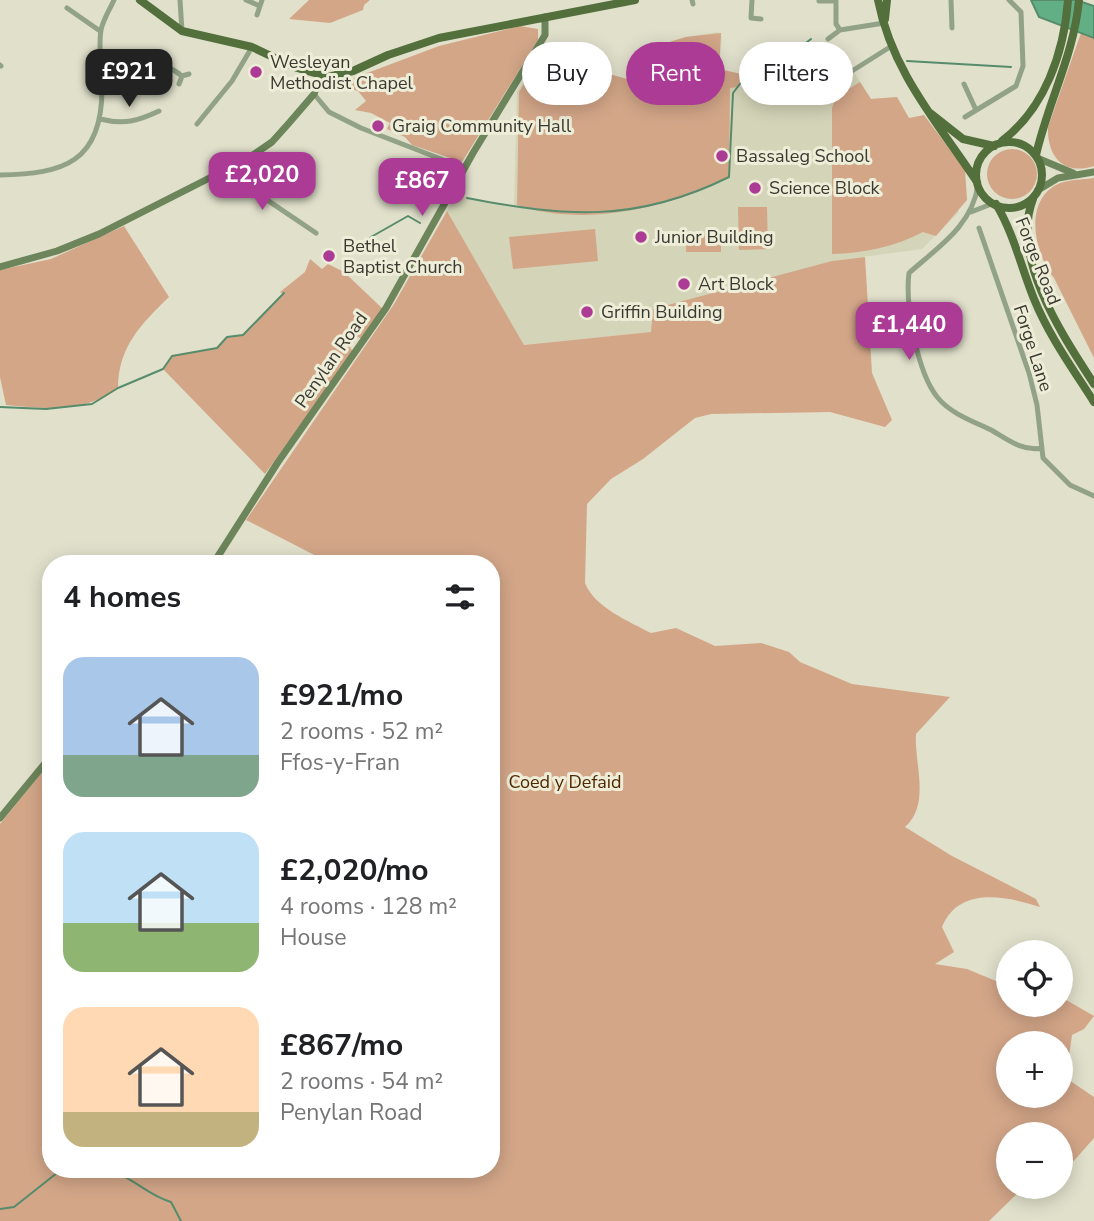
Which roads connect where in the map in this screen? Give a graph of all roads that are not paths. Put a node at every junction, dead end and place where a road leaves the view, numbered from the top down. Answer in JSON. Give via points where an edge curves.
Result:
{"nodes":[{"id":1,"x":114,"y":0,"type":"edge"},
{"id":2,"x":140,"y":0,"type":"edge"},
{"id":3,"x":180,"y":0,"type":"edge"},
{"id":4,"x":246,"y":0,"type":"edge"},
{"id":5,"x":635,"y":0,"type":"edge"},
{"id":6,"x":752,"y":0,"type":"edge"},
{"id":7,"x":878,"y":0,"type":"edge"},
{"id":8,"x":887,"y":0,"type":"edge"},
{"id":9,"x":951,"y":0,"type":"edge"},
{"id":10,"x":1009,"y":0,"type":"edge"},
{"id":11,"x":1068,"y":0,"type":"edge"},
{"id":12,"x":1079,"y":0,"type":"edge"},
{"id":13,"x":819,"y":1,"type":"edge"},
{"id":14,"x":261,"y":3,"type":"edge"},
{"id":15,"x":67,"y":8,"type":"dead end"},
{"id":16,"x":257,"y":15,"type":"dead end"},
{"id":17,"x":545,"y":17,"type":"junction"},
{"id":18,"x":761,"y":19,"type":"dead end"},
{"id":19,"x":885,"y":22,"type":"junction"},
{"id":20,"x":952,"y":27,"type":"dead end"},
{"id":21,"x":840,"y":30,"type":"junction"},
{"id":22,"x":100,"y":32,"type":"junction"},
{"id":23,"x":182,"y":32,"type":"junction"},
{"id":24,"x":828,"y":39,"type":"dead end"},
{"id":25,"x":252,"y":47,"type":"junction"},
{"id":26,"x":890,"y":47,"type":"junction"},
{"id":27,"x":853,"y":70,"type":"edge"},
{"id":28,"x":102,"y":72,"type":"junction"},
{"id":29,"x":321,"y":75,"type":"junction"},
{"id":30,"x":179,"y":84,"type":"dead end"},
{"id":31,"x":964,"y":84,"type":"dead end"},
{"id":32,"x":314,"y":94,"type":"junction"},
{"id":33,"x":976,"y":110,"type":"junction"},
{"id":34,"x":159,"y":111,"type":"dead end"},
{"id":35,"x":928,"y":111,"type":"junction"},
{"id":36,"x":965,"y":117,"type":"dead end"},
{"id":37,"x":100,"y":120,"type":"junction"},
{"id":38,"x":197,"y":124,"type":"dead end"},
{"id":39,"x":997,"y":145,"type":"junction"},
{"id":40,"x":1037,"y":156,"type":"junction"},
{"id":41,"x":231,"y":168,"type":"junction"},
{"id":42,"x":464,"y":168,"type":"junction"},
{"id":43,"x":1094,"y":172,"type":"edge"},
{"id":44,"x":1073,"y":174,"type":"junction"},
{"id":45,"x":0,"y":176,"type":"edge"},
{"id":46,"x":978,"y":184,"type":"junction"},
{"id":47,"x":1036,"y":193,"type":"junction"},
{"id":48,"x":995,"y":204,"type":"junction"},
{"id":49,"x":969,"y":213,"type":"junction"},
{"id":50,"x":979,"y":228,"type":"dead end"},
{"id":51,"x":316,"y":233,"type":"dead end"},
{"id":52,"x":0,"y":267,"type":"edge"},
{"id":53,"x":1094,"y":384,"type":"edge"},
{"id":54,"x":1094,"y":402,"type":"edge"},
{"id":55,"x":1042,"y":448,"type":"junction"},
{"id":56,"x":1094,"y":496,"type":"edge"},
{"id":57,"x":219,"y":555,"type":"edge"},
{"id":58,"x":42,"y":767,"type":"edge"},
{"id":59,"x":0,"y":818,"type":"edge"}],
"edges":[{"from":1,"to":22,"type":"street"},
{"from":2,"to":23,"type":"main road"},
{"from":3,"to":23,"type":"street"},
{"from":4,"to":14,"type":"street"},
{"from":5,"to":17,"type":"main road"},
{"from":6,"to":18,"type":"street","via":[[751,18]]},
{"from":7,"to":19,"type":"main road"},
{"from":8,"to":19,"type":"main road"},
{"from":9,"to":20,"type":"street"},
{"from":10,"to":33,"type":"street","via":[[1021,12],[1023,66],[1016,86]]},
{"from":11,"to":39,"type":"main road","via":[[1050,78],[1032,112]]},
{"from":12,"to":40,"type":"main road","via":[[1074,36]]},
{"from":13,"to":21,"type":"street","via":[[836,1]]},
{"from":14,"to":16,"type":"street"},
{"from":15,"to":22,"type":"street"},
{"from":17,"to":29,"type":"main road","via":[[439,38],[346,74]]},
{"from":17,"to":42,"type":"street","name":"Penylan Road","via":[[545,36]]},
{"from":19,"to":21,"type":"street"},
{"from":19,"to":26,"type":"main road"},
{"from":21,"to":24,"type":"street"},
{"from":22,"to":28,"type":"street"},
{"from":23,"to":25,"type":"main road"},
{"from":25,"to":29,"type":"main road"},
{"from":25,"to":38,"type":"street"},
{"from":26,"to":27,"type":"street"},
{"from":26,"to":35,"type":"main road"},
{"from":28,"to":30,"type":"street","via":[[139,61],[186,75]]},
{"from":28,"to":37,"type":"street"},
{"from":29,"to":32,"type":"street"},
{"from":31,"to":33,"type":"street"},
{"from":32,"to":41,"type":"street","via":[[272,142]]},
{"from":32,"to":42,"type":"street","via":[[329,112]]},
{"from":33,"to":36,"type":"street"},
{"from":34,"to":37,"type":"street","via":[[136,122]]},
{"from":35,"to":39,"type":"main road","via":[[963,139]]},
{"from":35,"to":46,"type":"main road"},
{"from":37,"to":45,"type":"street","via":[[87,148],[66,166],[42,174]]},
{"from":39,"to":40,"type":"main road","via":[[1020,144]]},
{"from":39,"to":46,"type":"main road","via":[[979,161]]},
{"from":40,"to":44,"type":"street"},
{"from":40,"to":47,"type":"main road","via":[[1042,174]]},
{"from":41,"to":51,"type":"street","via":[[239,181]]},
{"from":41,"to":52,"type":"street","via":[[88,238]]},
{"from":42,"to":57,"type":"street","name":"Penylan Road","via":[[386,308]]},
{"from":43,"to":44,"type":"street"},
{"from":44,"to":47,"type":"street","via":[[1050,181]]},
{"from":46,"to":48,"type":"main road"},
{"from":46,"to":49,"type":"street"},
{"from":47,"to":48,"type":"main road","via":[[1019,206]]},
{"from":47,"to":53,"type":"main road","name":"Forge Road","via":[[1027,226],[1030,257],[1049,307]]},
{"from":48,"to":49,"type":"street"},
{"from":48,"to":54,"type":"main road","name":"Forge Road","via":[[1013,236],[1035,302]]},
{"from":49,"to":55,"type":"street","via":[[961,227],[909,273],[911,317],[925,371],[938,398],[953,410],[1021,447]]},
{"from":50,"to":55,"type":"street","name":"Forge Lane","via":[[1028,373]]},
{"from":55,"to":56,"type":"street","name":"Forge Lane","via":[[1049,467],[1070,485]]},
{"from":58,"to":59,"type":"street"}]}
